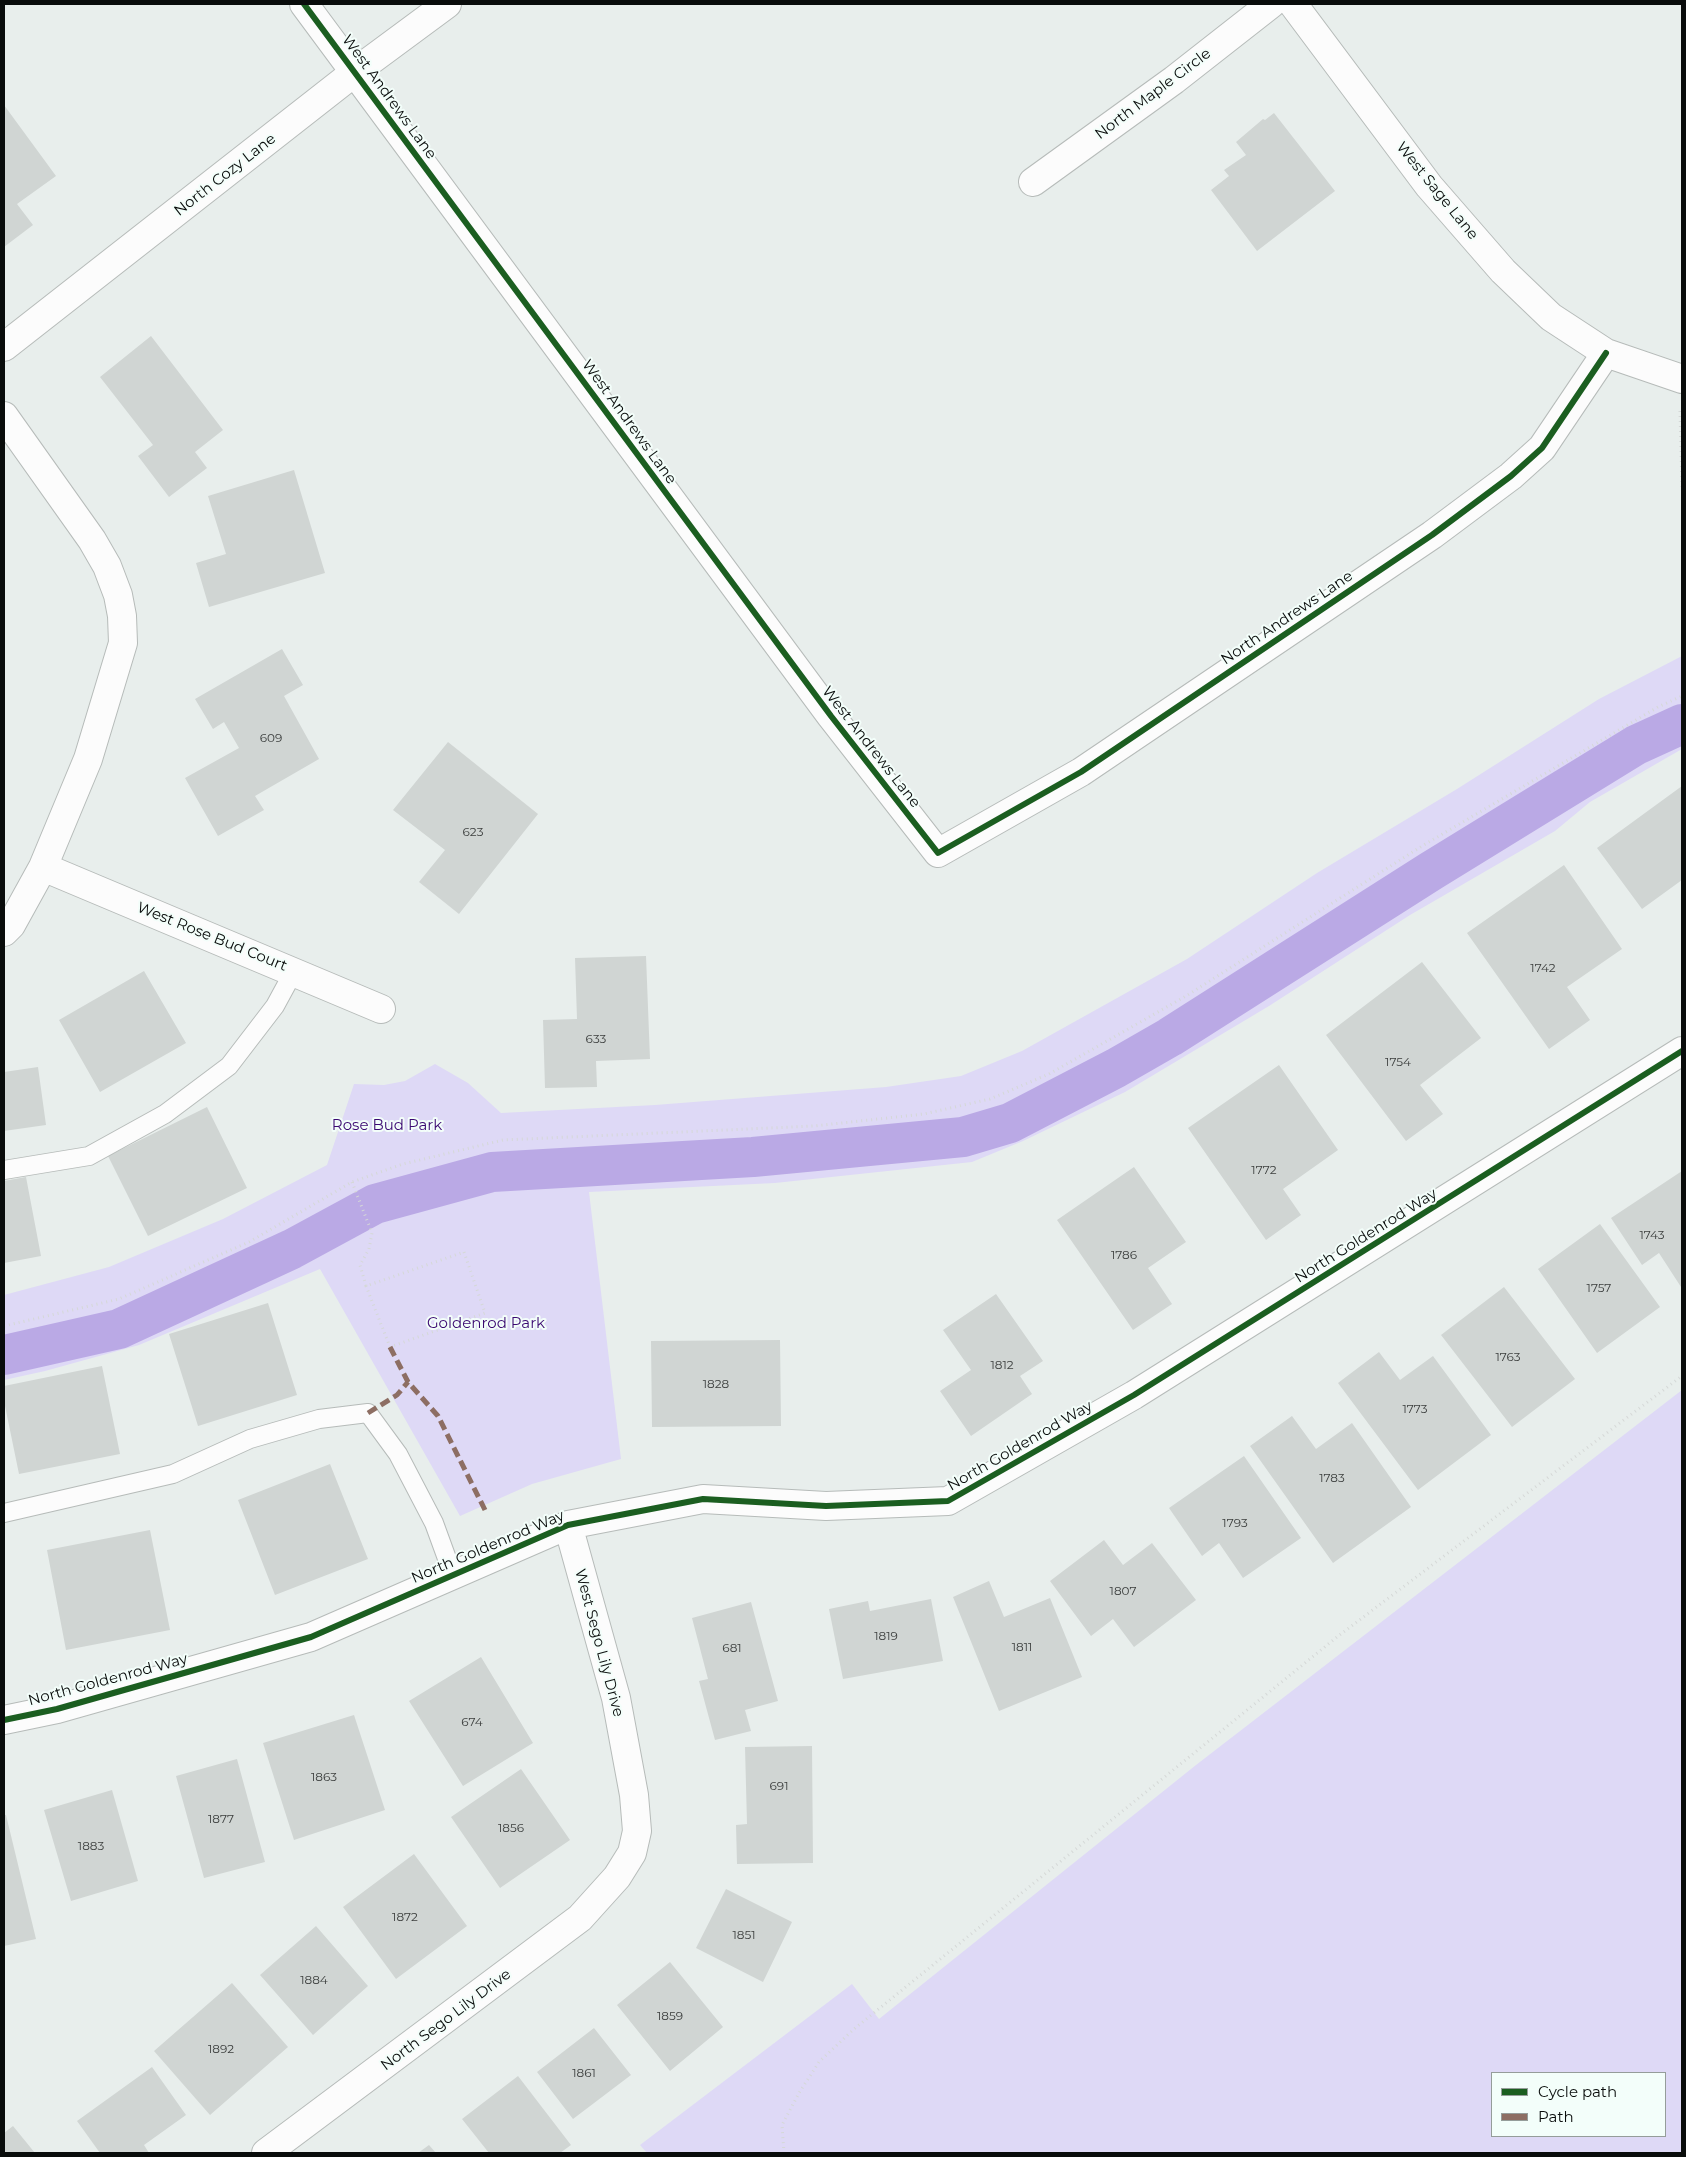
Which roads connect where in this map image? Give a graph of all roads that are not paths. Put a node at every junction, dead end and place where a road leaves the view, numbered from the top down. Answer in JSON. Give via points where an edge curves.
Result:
{"nodes":[{"id":1,"x":304,"y":4,"type":"edge"},
{"id":2,"x":447,"y":4,"type":"edge"},
{"id":3,"x":1271,"y":4,"type":"edge"},
{"id":4,"x":1293,"y":4,"type":"edge"},
{"id":5,"x":355,"y":72,"type":"junction"},
{"id":6,"x":1033,"y":182,"type":"dead end"},
{"id":7,"x":4,"y":347,"type":"edge"},
{"id":8,"x":1606,"y":353,"type":"junction"},
{"id":9,"x":1682,"y":379,"type":"edge"},
{"id":10,"x":4,"y":416,"type":"edge"},
{"id":11,"x":938,"y":853,"type":"joint"},
{"id":12,"x":43,"y":867,"type":"junction"},
{"id":13,"x":4,"y":932,"type":"edge"},
{"id":14,"x":294,"y":971,"type":"junction"},
{"id":15,"x":381,"y":1009,"type":"dead end"},
{"id":16,"x":1682,"y":1051,"type":"edge"},
{"id":17,"x":4,"y":1170,"type":"edge"},
{"id":18,"x":4,"y":1513,"type":"edge"},
{"id":19,"x":568,"y":1525,"type":"junction"},
{"id":20,"x":453,"y":1575,"type":"junction"},
{"id":21,"x":4,"y":1720,"type":"edge"},
{"id":22,"x":617,"y":1877,"type":"joint"},
{"id":23,"x":266,"y":2153,"type":"edge"}],
"edges":[{"from":1,"to":5,"type":"street","name":"West Andrews Lane"},
{"from":2,"to":5,"type":"street","name":"North Cozy Lane"},
{"from":3,"to":6,"type":"street","name":"North Maple Circle","via":[[1174,80]]},
{"from":4,"to":8,"type":"street","name":"West Sage Lane","via":[[1429,186],[1503,271],[1551,318]]},
{"from":5,"to":7,"type":"street","name":"North Cozy Lane"},
{"from":5,"to":11,"type":"street","name":"West Andrews Lane","via":[[825,708]]},
{"from":8,"to":9,"type":"street","name":"West Sage Lane"},
{"from":8,"to":11,"type":"street","name":"North Andrews Lane","via":[[1542,448],[1440,529],[1081,772]]},
{"from":10,"to":12,"type":"street","via":[[92,540],[107,566],[122,616],[123,643],[88,759]]},
{"from":12,"to":13,"type":"street"},
{"from":12,"to":14,"type":"street","name":"West Rose Bud Court"},
{"from":14,"to":15,"type":"street","name":"West Rose Bud Court"},
{"from":14,"to":17,"type":"lane","via":[[275,1006],[229,1066],[164,1114],[88,1156]]},
{"from":16,"to":19,"type":"street","name":"North Goldenrod Way","via":[[1134,1394],[948,1502],[826,1506],[703,1499]]},
{"from":18,"to":20,"type":"lane","via":[[173,1474],[250,1439],[319,1419],[368,1413],[398,1454],[429,1515]]},
{"from":19,"to":20,"type":"street","name":"North Goldenrod Way"},
{"from":19,"to":22,"type":"street","name":"West Sego Lily Drive","via":[[616,1698],[634,1795],[637,1831],[632,1854]]},
{"from":20,"to":21,"type":"street","name":"North Goldenrod Way","via":[[311,1637],[57,1709]]},
{"from":22,"to":23,"type":"street","name":"North Sego Lily Drive","via":[[580,1918]]}]}
